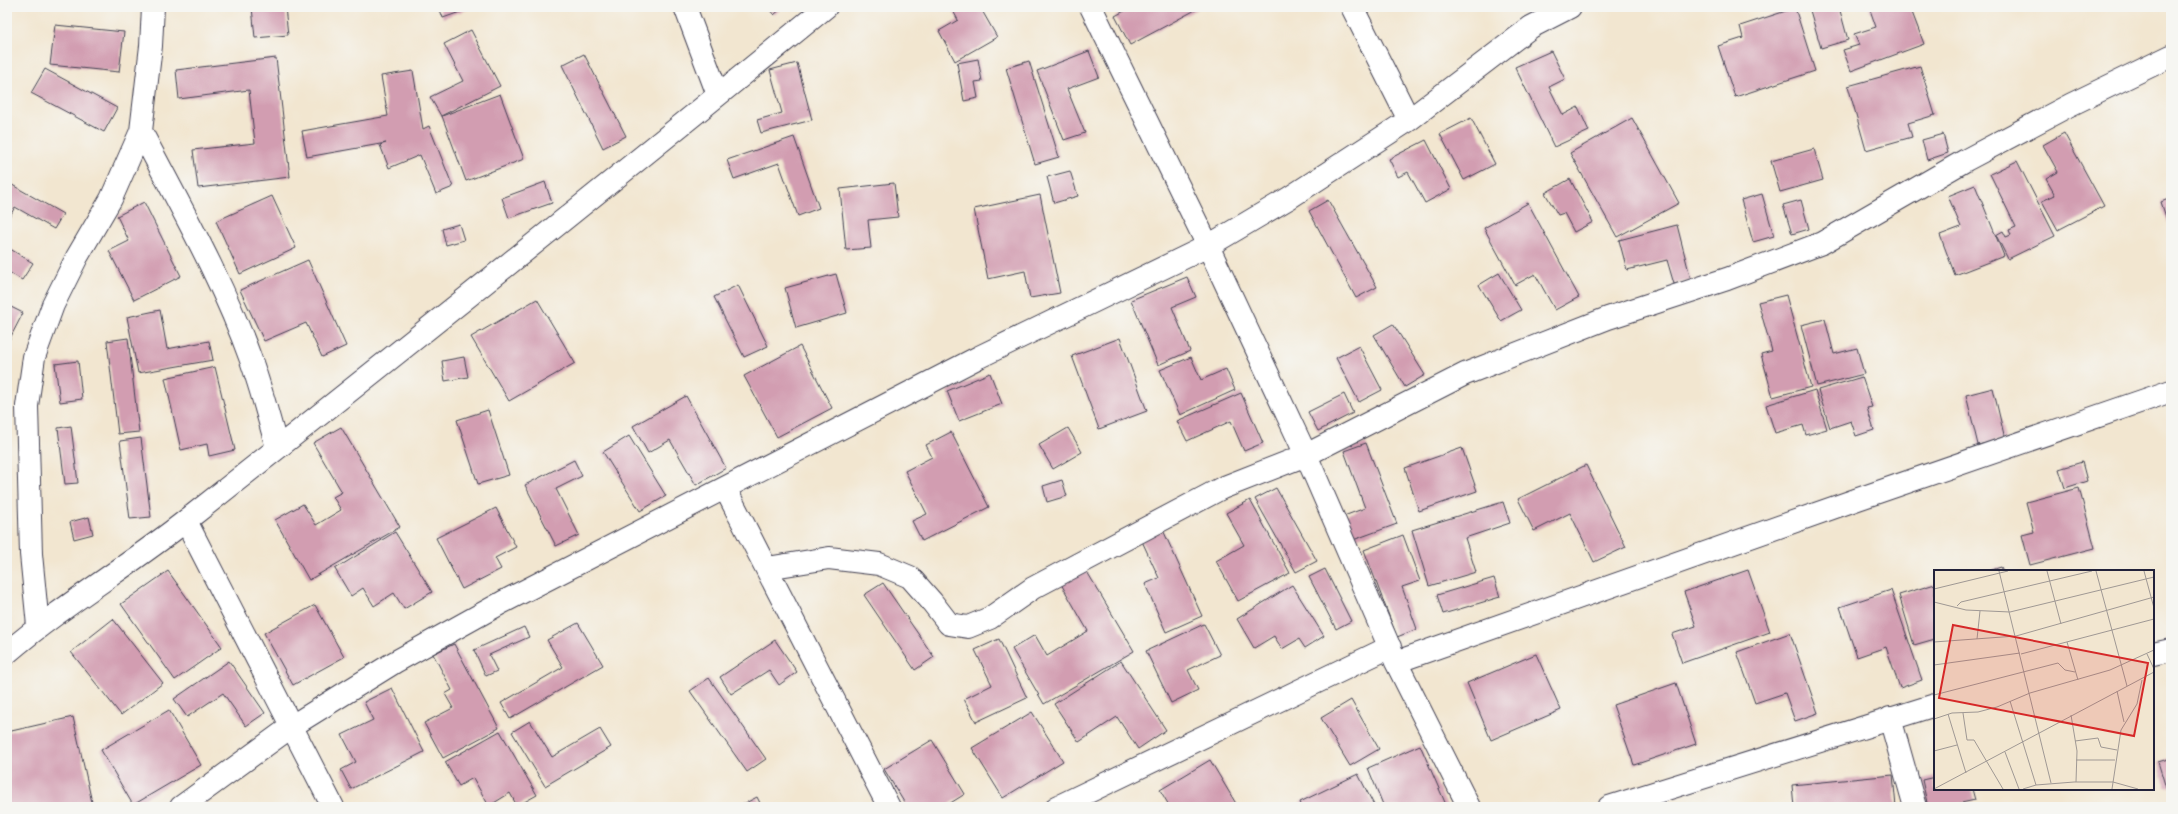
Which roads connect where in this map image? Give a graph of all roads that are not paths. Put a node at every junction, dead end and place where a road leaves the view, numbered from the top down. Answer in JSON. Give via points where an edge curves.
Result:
{"nodes":[{"id":1,"x":153,"y":7,"type":"edge"},
{"id":2,"x":685,"y":7,"type":"edge"},
{"id":3,"x":826,"y":7,"type":"edge"},
{"id":4,"x":1092,"y":7,"type":"edge"},
{"id":5,"x":1352,"y":7,"type":"edge"},
{"id":6,"x":1570,"y":7,"type":"edge"},
{"id":7,"x":2171,"y":56,"type":"edge"},
{"id":8,"x":718,"y":96,"type":"junction"},
{"id":9,"x":1409,"y":120,"type":"junction"},
{"id":10,"x":141,"y":130,"type":"junction"},
{"id":11,"x":1208,"y":246,"type":"junction"},
{"id":12,"x":2171,"y":391,"type":"edge"},
{"id":13,"x":277,"y":448,"type":"junction"},
{"id":14,"x":1306,"y":455,"type":"junction"},
{"id":15,"x":725,"y":488,"type":"junction"},
{"id":16,"x":186,"y":521,"type":"junction"},
{"id":17,"x":767,"y":568,"type":"junction"},
{"id":18,"x":38,"y":626,"type":"junction"},
{"id":19,"x":2171,"y":650,"type":"edge"},
{"id":20,"x":7,"y":653,"type":"edge"},
{"id":21,"x":1393,"y":654,"type":"junction"},
{"id":22,"x":2154,"y":654,"type":"edge"},
{"id":23,"x":1934,"y":704,"type":"edge"},
{"id":24,"x":1890,"y":718,"type":"junction"},
{"id":25,"x":292,"y":726,"type":"junction"},
{"id":26,"x":181,"y":807,"type":"edge"},
{"id":27,"x":333,"y":807,"type":"edge"},
{"id":28,"x":889,"y":807,"type":"edge"},
{"id":29,"x":1057,"y":807,"type":"edge"},
{"id":30,"x":1469,"y":807,"type":"edge"},
{"id":31,"x":1609,"y":807,"type":"edge"},
{"id":32,"x":1915,"y":807,"type":"edge"}],
"edges":[{"from":1,"to":10,"type":"street"},
{"from":2,"to":8,"type":"street"},
{"from":3,"to":8,"type":"street"},
{"from":4,"to":11,"type":"street"},
{"from":5,"to":9,"type":"street"},
{"from":6,"to":9,"type":"street","via":[[1531,28]]},
{"from":7,"to":14,"type":"street","via":[[2070,105],[1822,243],[1728,280],[1608,318],[1465,374]]},
{"from":8,"to":13,"type":"street","via":[[426,332]]},
{"from":9,"to":11,"type":"street","via":[[1289,198]]},
{"from":10,"to":13,"type":"street","via":[[212,269],[251,359]]},
{"from":10,"to":18,"type":"street","via":[[111,199],[53,304],[34,357],[27,406],[31,554]]},
{"from":11,"to":14,"type":"street"},
{"from":11,"to":15,"type":"street","via":[[978,357]]},
{"from":12,"to":21,"type":"street","via":[[1858,499]]},
{"from":13,"to":16,"type":"street"},
{"from":14,"to":17,"type":"street","via":[[1222,488],[1033,588],[990,618],[968,627],[949,624],[910,577],[879,564],[828,558]]},
{"from":14,"to":21,"type":"street"},
{"from":15,"to":17,"type":"street"},
{"from":15,"to":25,"type":"street","via":[[502,602],[395,662]]},
{"from":16,"to":18,"type":"street"},
{"from":16,"to":25,"type":"street"},
{"from":17,"to":28,"type":"street"},
{"from":18,"to":20,"type":"street"},
{"from":19,"to":22,"type":"street"},
{"from":21,"to":29,"type":"street"},
{"from":21,"to":30,"type":"street"},
{"from":23,"to":24,"type":"street"},
{"from":24,"to":31,"type":"street"},
{"from":24,"to":32,"type":"street"},
{"from":25,"to":26,"type":"street"},
{"from":25,"to":27,"type":"street"}]}
